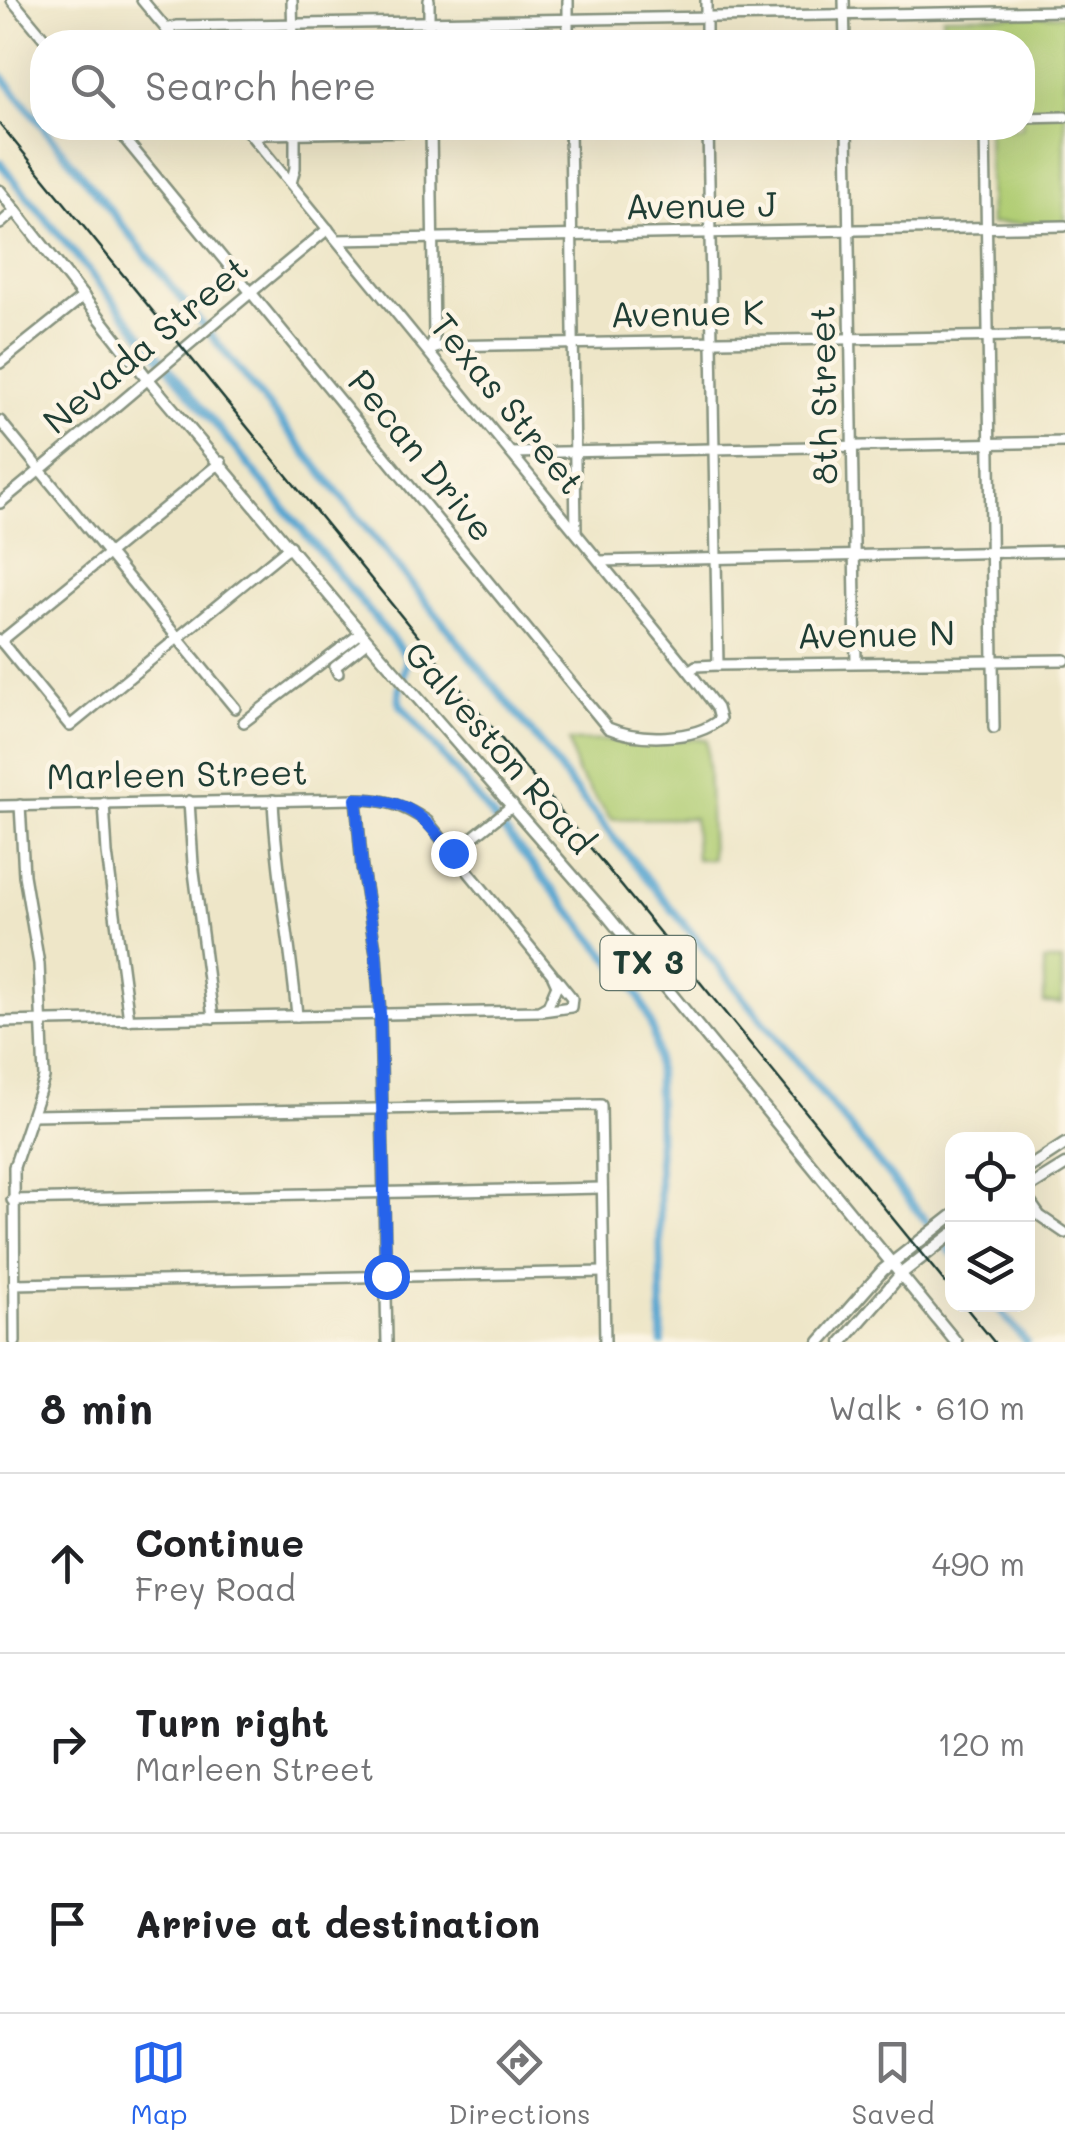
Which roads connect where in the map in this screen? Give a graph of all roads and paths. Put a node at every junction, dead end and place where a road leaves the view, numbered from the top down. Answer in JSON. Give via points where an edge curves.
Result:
{"nodes":[{"id":1,"x":12,"y":0,"type":"edge"},
{"id":2,"x":142,"y":0,"type":"edge"},
{"id":3,"x":292,"y":0,"type":"edge"},
{"id":4,"x":428,"y":0,"type":"edge"},
{"id":5,"x":568,"y":0,"type":"edge"},
{"id":6,"x":706,"y":0,"type":"edge"},
{"id":7,"x":844,"y":0,"type":"edge"},
{"id":8,"x":981,"y":0,"type":"edge"},
{"id":9,"x":1065,"y":10,"type":"edge"},
{"id":10,"x":981,"y":12,"type":"junction"},
{"id":11,"x":844,"y":15,"type":"junction"},
{"id":12,"x":706,"y":16,"type":"junction"},
{"id":13,"x":568,"y":20,"type":"junction"},
{"id":14,"x":429,"y":22,"type":"junction"},
{"id":15,"x":293,"y":25,"type":"junction"},
{"id":16,"x":166,"y":29,"type":"joint"},
{"id":17,"x":36,"y":30,"type":"edge"},
{"id":18,"x":293,"y":30,"type":"edge"},
{"id":19,"x":429,"y":30,"type":"edge"},
{"id":20,"x":568,"y":30,"type":"edge"},
{"id":21,"x":706,"y":30,"type":"edge"},
{"id":22,"x":845,"y":30,"type":"edge"},
{"id":23,"x":1035,"y":118,"type":"edge"},
{"id":24,"x":1065,"y":118,"type":"edge"},
{"id":25,"x":126,"y":140,"type":"edge"},
{"id":26,"x":256,"y":140,"type":"edge"},
{"id":27,"x":295,"y":140,"type":"edge"},
{"id":28,"x":431,"y":140,"type":"edge"},
{"id":29,"x":572,"y":140,"type":"edge"},
{"id":30,"x":708,"y":140,"type":"edge"},
{"id":31,"x":846,"y":140,"type":"edge"},
{"id":32,"x":985,"y":140,"type":"edge"},
{"id":33,"x":291,"y":183,"type":"junction"},
{"id":34,"x":0,"y":191,"type":"edge"},
{"id":35,"x":16,"y":210,"type":"junction"},
{"id":36,"x":0,"y":224,"type":"edge"},
{"id":37,"x":1065,"y":226,"type":"edge"},
{"id":38,"x":987,"y":228,"type":"junction"},
{"id":39,"x":328,"y":229,"type":"junction"},
{"id":40,"x":849,"y":230,"type":"junction"},
{"id":41,"x":710,"y":233,"type":"junction"},
{"id":42,"x":572,"y":236,"type":"junction"},
{"id":43,"x":432,"y":238,"type":"junction"},
{"id":44,"x":338,"y":240,"type":"junction"},
{"id":45,"x":251,"y":292,"type":"junction"},
{"id":46,"x":84,"y":296,"type":"junction"},
{"id":47,"x":1065,"y":335,"type":"edge"},
{"id":48,"x":987,"y":336,"type":"junction"},
{"id":49,"x":851,"y":338,"type":"junction"},
{"id":50,"x":711,"y":341,"type":"junction"},
{"id":51,"x":573,"y":344,"type":"junction"},
{"id":52,"x":430,"y":350,"type":"junction"},
{"id":53,"x":0,"y":363,"type":"edge"},
{"id":54,"x":148,"y":378,"type":"junction"},
{"id":55,"x":0,"y":421,"type":"edge"},
{"id":56,"x":1065,"y":442,"type":"edge"},
{"id":57,"x":989,"y":444,"type":"junction"},
{"id":58,"x":852,"y":446,"type":"junction"},
{"id":59,"x":714,"y":449,"type":"junction"},
{"id":60,"x":575,"y":452,"type":"junction"},
{"id":61,"x":511,"y":453,"type":"junction"},
{"id":62,"x":221,"y":462,"type":"junction"},
{"id":63,"x":40,"y":470,"type":"junction"},
{"id":64,"x":0,"y":503,"type":"edge"},
{"id":65,"x":576,"y":532,"type":"junction"},
{"id":66,"x":290,"y":546,"type":"junction"},
{"id":67,"x":1065,"y":551,"type":"edge"},
{"id":68,"x":991,"y":553,"type":"junction"},
{"id":69,"x":108,"y":554,"type":"junction"},
{"id":70,"x":855,"y":556,"type":"junction"},
{"id":71,"x":715,"y":558,"type":"junction"},
{"id":72,"x":600,"y":560,"type":"junction"},
{"id":73,"x":365,"y":637,"type":"junction"},
{"id":74,"x":178,"y":639,"type":"junction"},
{"id":75,"x":0,"y":641,"type":"edge"},
{"id":76,"x":1065,"y":660,"type":"edge"},
{"id":77,"x":856,"y":662,"type":"junction"},
{"id":78,"x":993,"y":662,"type":"junction"},
{"id":79,"x":718,"y":665,"type":"junction"},
{"id":80,"x":689,"y":671,"type":"junction"},
{"id":81,"x":338,"y":673,"type":"dead end"},
{"id":82,"x":234,"y":708,"type":"dead end"},
{"id":83,"x":720,"y":718,"type":"joint"},
{"id":84,"x":244,"y":722,"type":"dead end"},
{"id":85,"x":994,"y":728,"type":"dead end"},
{"id":86,"x":356,"y":799,"type":"junction"},
{"id":87,"x":273,"y":800,"type":"junction"},
{"id":88,"x":188,"y":801,"type":"junction"},
{"id":89,"x":104,"y":803,"type":"junction"},
{"id":90,"x":20,"y":805,"type":"junction"},
{"id":91,"x":513,"y":805,"type":"junction"},
{"id":92,"x":0,"y":806,"type":"edge"},
{"id":93,"x":453,"y":853,"type":"junction"},
{"id":94,"x":552,"y":974,"type":"junction"},
{"id":95,"x":539,"y":1011,"type":"junction"},
{"id":96,"x":380,"y":1014,"type":"junction"},
{"id":97,"x":297,"y":1016,"type":"junction"},
{"id":98,"x":213,"y":1018,"type":"junction"},
{"id":99,"x":44,"y":1020,"type":"junction"},
{"id":100,"x":129,"y":1020,"type":"junction"},
{"id":101,"x":0,"y":1022,"type":"edge"},
{"id":102,"x":382,"y":1109,"type":"junction"},
{"id":103,"x":32,"y":1116,"type":"junction"},
{"id":104,"x":1065,"y":1144,"type":"edge"},
{"id":105,"x":1035,"y":1163,"type":"edge"},
{"id":106,"x":1065,"y":1165,"type":"edge"},
{"id":107,"x":1035,"y":1184,"type":"edge"},
{"id":108,"x":602,"y":1188,"type":"junction"},
{"id":109,"x":384,"y":1192,"type":"junction"},
{"id":110,"x":12,"y":1200,"type":"junction"},
{"id":111,"x":1035,"y":1209,"type":"edge"},
{"id":112,"x":945,"y":1221,"type":"edge"},
{"id":113,"x":1065,"y":1233,"type":"edge"},
{"id":114,"x":945,"y":1240,"type":"edge"},
{"id":115,"x":892,"y":1261,"type":"junction"},
{"id":116,"x":604,"y":1272,"type":"junction"},
{"id":117,"x":902,"y":1272,"type":"junction"},
{"id":118,"x":386,"y":1276,"type":"junction"},
{"id":119,"x":14,"y":1284,"type":"junction"},
{"id":120,"x":16,"y":1342,"type":"edge"},
{"id":121,"x":387,"y":1342,"type":"edge"},
{"id":122,"x":605,"y":1342,"type":"edge"},
{"id":123,"x":820,"y":1342,"type":"edge"},
{"id":124,"x":842,"y":1342,"type":"edge"},
{"id":125,"x":956,"y":1342,"type":"edge"}],
"edges":[{"from":1,"to":17,"type":"street"},
{"from":2,"to":16,"type":"street"},
{"from":3,"to":15,"type":"street"},
{"from":4,"to":14,"type":"street"},
{"from":5,"to":13,"type":"street"},
{"from":6,"to":12,"type":"street"},
{"from":7,"to":11,"type":"street"},
{"from":8,"to":10,"type":"street"},
{"from":9,"to":10,"type":"street"},
{"from":10,"to":11,"type":"street"},
{"from":11,"to":12,"type":"street"},
{"from":11,"to":22,"type":"street"},
{"from":12,"to":13,"type":"street"},
{"from":12,"to":21,"type":"street"},
{"from":13,"to":14,"type":"street"},
{"from":13,"to":20,"type":"street"},
{"from":14,"to":15,"type":"street"},
{"from":14,"to":19,"type":"street"},
{"from":15,"to":16,"type":"street"},
{"from":15,"to":18,"type":"street"},
{"from":23,"to":24,"type":"street"},
{"from":25,"to":45,"type":"street","name":"Pecan Drive"},
{"from":26,"to":33,"type":"street","name":"Texas Street"},
{"from":27,"to":33,"type":"street"},
{"from":28,"to":43,"type":"street"},
{"from":29,"to":42,"type":"street"},
{"from":30,"to":41,"type":"street"},
{"from":31,"to":40,"type":"street","name":"8th Street"},
{"from":32,"to":38,"type":"street"},
{"from":33,"to":39,"type":"street","name":"Texas Street"},
{"from":34,"to":35,"type":"main road","name":"Galveston Road","number":"TX 3"},
{"from":35,"to":36,"type":"street"},
{"from":35,"to":46,"type":"main road","name":"Galveston Road","number":"TX 3"},
{"from":37,"to":38,"type":"street","name":"Avenue J"},
{"from":38,"to":40,"type":"street","name":"Avenue J"},
{"from":38,"to":48,"type":"street"},
{"from":39,"to":44,"type":"street","name":"Texas Street"},
{"from":39,"to":45,"type":"street","name":"Nevada Street"},
{"from":40,"to":41,"type":"street","name":"Avenue J"},
{"from":40,"to":49,"type":"street","name":"8th Street"},
{"from":41,"to":42,"type":"street","name":"Avenue J"},
{"from":41,"to":50,"type":"street"},
{"from":42,"to":43,"type":"street","name":"Avenue J"},
{"from":42,"to":51,"type":"street"},
{"from":43,"to":44,"type":"street","name":"Avenue J"},
{"from":43,"to":52,"type":"street"},
{"from":44,"to":52,"type":"street","name":"Texas Street"},
{"from":45,"to":54,"type":"street","name":"Nevada Street"},
{"from":45,"to":83,"type":"street","name":"Pecan Drive","via":[[608,728],[623,734],[690,732]]},
{"from":46,"to":53,"type":"street"},
{"from":46,"to":54,"type":"main road","name":"Galveston Road","number":"TX 3"},
{"from":47,"to":48,"type":"street","name":"Avenue K"},
{"from":48,"to":49,"type":"street","name":"Avenue K"},
{"from":48,"to":57,"type":"street"},
{"from":49,"to":50,"type":"street","name":"Avenue K"},
{"from":49,"to":58,"type":"street","name":"8th Street"},
{"from":50,"to":51,"type":"street","name":"Avenue K"},
{"from":50,"to":59,"type":"street"},
{"from":51,"to":52,"type":"street","name":"Avenue K"},
{"from":51,"to":60,"type":"street"},
{"from":52,"to":61,"type":"street","name":"Texas Street"},
{"from":54,"to":62,"type":"main road","name":"Galveston Road","number":"TX 3"},
{"from":54,"to":63,"type":"street","name":"Nevada Street"},
{"from":55,"to":63,"type":"street"},
{"from":56,"to":57,"type":"street"},
{"from":57,"to":58,"type":"street"},
{"from":57,"to":68,"type":"street"},
{"from":58,"to":59,"type":"street"},
{"from":58,"to":70,"type":"street","name":"8th Street"},
{"from":59,"to":60,"type":"street"},
{"from":59,"to":71,"type":"street"},
{"from":60,"to":61,"type":"street"},
{"from":60,"to":65,"type":"street"},
{"from":61,"to":65,"type":"street","name":"Texas Street"},
{"from":62,"to":66,"type":"main road","name":"Galveston Road","number":"TX 3"},
{"from":62,"to":69,"type":"street"},
{"from":63,"to":64,"type":"street","name":"Nevada Street"},
{"from":63,"to":69,"type":"street"},
{"from":65,"to":72,"type":"street","name":"Texas Street"},
{"from":66,"to":73,"type":"main road","name":"Galveston Road","number":"TX 3"},
{"from":66,"to":74,"type":"street"},
{"from":67,"to":68,"type":"street"},
{"from":68,"to":70,"type":"street"},
{"from":68,"to":78,"type":"street"},
{"from":69,"to":74,"type":"street"},
{"from":69,"to":75,"type":"street"},
{"from":70,"to":71,"type":"street"},
{"from":70,"to":77,"type":"street","name":"8th Street"},
{"from":71,"to":72,"type":"street"},
{"from":71,"to":79,"type":"street"},
{"from":72,"to":80,"type":"street","name":"Texas Street"},
{"from":73,"to":81,"type":"street","via":[[335,668]]},
{"from":73,"to":84,"type":"street"},
{"from":73,"to":91,"type":"main road","name":"Galveston Road","number":"TX 3"},
{"from":74,"to":75,"type":"street","via":[[70,726]]},
{"from":74,"to":82,"type":"street"},
{"from":76,"to":78,"type":"street","name":"Avenue N"},
{"from":77,"to":78,"type":"street","name":"Avenue N"},
{"from":77,"to":79,"type":"street","name":"Avenue N"},
{"from":78,"to":85,"type":"street"},
{"from":79,"to":80,"type":"street","name":"Avenue N"},
{"from":80,"to":83,"type":"street","name":"Texas Street"},
{"from":86,"to":87,"type":"street","name":"Marleen Street"},
{"from":86,"to":93,"type":"street","name":"Marleen Street","via":[[404,805],[428,821]]},
{"from":86,"to":96,"type":"street"},
{"from":87,"to":88,"type":"street","name":"Marleen Street"},
{"from":87,"to":97,"type":"street"},
{"from":88,"to":89,"type":"street","name":"Marleen Street"},
{"from":88,"to":98,"type":"street"},
{"from":89,"to":90,"type":"street","name":"Marleen Street"},
{"from":89,"to":100,"type":"street"},
{"from":90,"to":92,"type":"street","name":"Marleen Street"},
{"from":90,"to":99,"type":"street"},
{"from":91,"to":93,"type":"street"},
{"from":91,"to":115,"type":"main road","name":"Galveston Road","number":"TX 3"},
{"from":93,"to":94,"type":"street","name":"Marleen Street"},
{"from":94,"to":95,"type":"street","via":[[554,997]]},
{"from":94,"to":95,"type":"street","via":[[572,998],[571,1007]]},
{"from":95,"to":96,"type":"street"},
{"from":96,"to":97,"type":"street"},
{"from":96,"to":102,"type":"street"},
{"from":97,"to":98,"type":"street"},
{"from":98,"to":100,"type":"street"},
{"from":99,"to":100,"type":"street"},
{"from":99,"to":101,"type":"street"},
{"from":99,"to":103,"type":"street","via":[[44,1078]]},
{"from":102,"to":103,"type":"street"},
{"from":102,"to":108,"type":"street","via":[[601,1105]]},
{"from":102,"to":109,"type":"street"},
{"from":103,"to":110,"type":"street","via":[[14,1168]]},
{"from":104,"to":105,"type":"main road"},
{"from":106,"to":107,"type":"main road"},
{"from":108,"to":109,"type":"street"},
{"from":108,"to":116,"type":"street"},
{"from":109,"to":110,"type":"street"},
{"from":109,"to":118,"type":"street"},
{"from":110,"to":119,"type":"street"},
{"from":111,"to":113,"type":"street"},
{"from":112,"to":115,"type":"main road"},
{"from":114,"to":117,"type":"main road"},
{"from":115,"to":117,"type":"main road","name":"Galveston Road","number":"TX 3"},
{"from":115,"to":123,"type":"main road"},
{"from":116,"to":118,"type":"street"},
{"from":116,"to":122,"type":"street"},
{"from":117,"to":124,"type":"main road"},
{"from":117,"to":125,"type":"main road","name":"Galveston Road","number":"TX 3"},
{"from":118,"to":119,"type":"street"},
{"from":118,"to":121,"type":"street"},
{"from":119,"to":120,"type":"street"}]}
